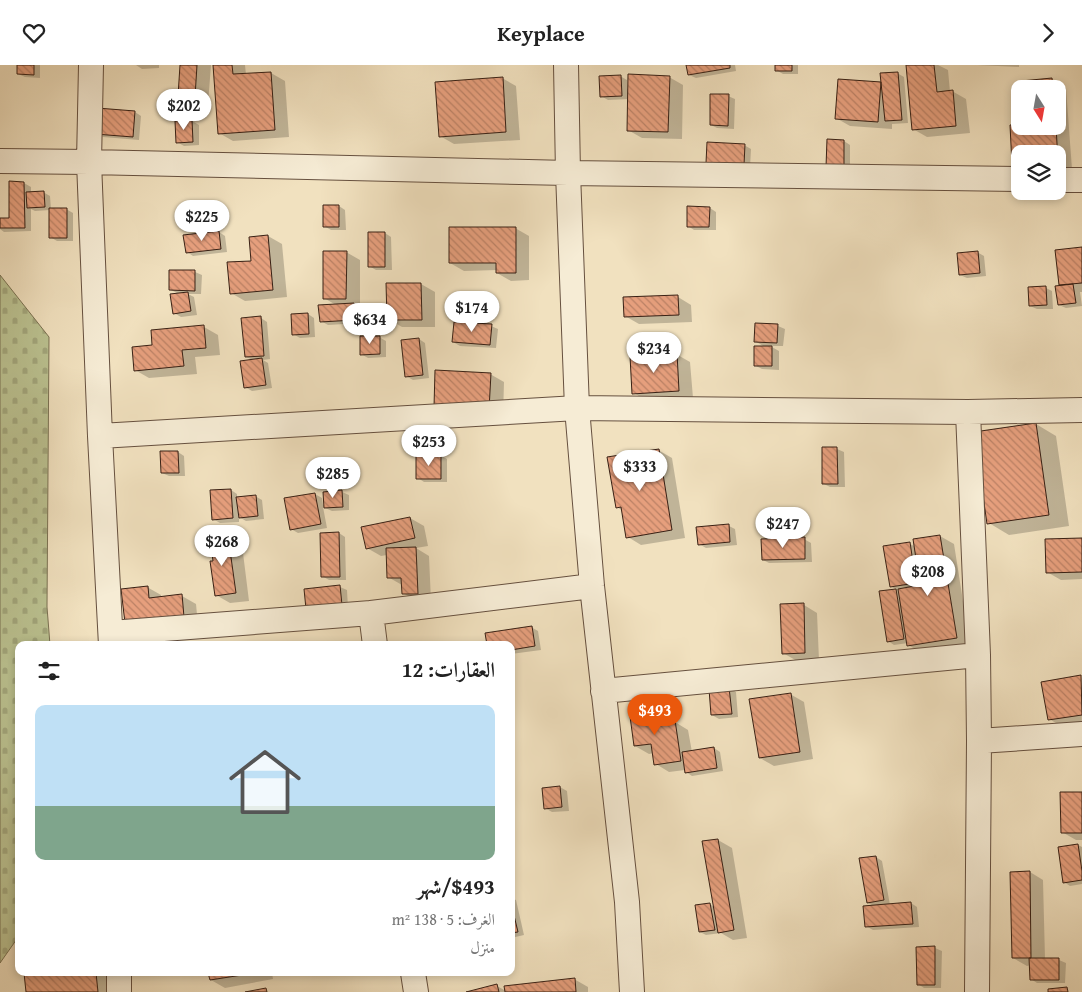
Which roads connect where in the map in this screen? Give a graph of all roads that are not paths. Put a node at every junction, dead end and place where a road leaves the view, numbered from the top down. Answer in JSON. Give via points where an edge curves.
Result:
{"nodes":[{"id":1,"x":91,"y":65,"type":"edge"},
{"id":2,"x":566,"y":65,"type":"edge"},
{"id":3,"x":0,"y":161,"type":"edge"},
{"id":4,"x":89,"y":162,"type":"junction"},
{"id":5,"x":568,"y":173,"type":"junction"},
{"id":6,"x":1011,"y":179,"type":"edge"},
{"id":7,"x":1066,"y":180,"type":"edge"},
{"id":8,"x":1082,"y":180,"type":"edge"},
{"id":9,"x":577,"y":408,"type":"junction"},
{"id":10,"x":1082,"y":410,"type":"edge"},
{"id":11,"x":968,"y":412,"type":"junction"},
{"id":12,"x":100,"y":436,"type":"junction"},
{"id":13,"x":592,"y":586,"type":"junction"},
{"id":14,"x":371,"y":613,"type":"junction"},
{"id":15,"x":111,"y":639,"type":"edge"},
{"id":16,"x":374,"y":641,"type":"edge"},
{"id":17,"x":978,"y":655,"type":"junction"},
{"id":18,"x":604,"y":691,"type":"junction"},
{"id":19,"x":1082,"y":734,"type":"edge"},
{"id":20,"x":980,"y":741,"type":"junction"},
{"id":21,"x":119,"y":976,"type":"edge"},
{"id":22,"x":413,"y":976,"type":"edge"},
{"id":23,"x":119,"y":992,"type":"edge"},
{"id":24,"x":416,"y":992,"type":"edge"},
{"id":25,"x":632,"y":992,"type":"edge"},
{"id":26,"x":977,"y":992,"type":"edge"}],
"edges":[{"from":1,"to":4,"type":"street"},
{"from":2,"to":5,"type":"street"},
{"from":3,"to":4,"type":"street"},
{"from":4,"to":5,"type":"street"},
{"from":4,"to":12,"type":"street"},
{"from":5,"to":6,"type":"street"},
{"from":5,"to":9,"type":"street"},
{"from":7,"to":8,"type":"street"},
{"from":9,"to":11,"type":"street"},
{"from":9,"to":12,"type":"street"},
{"from":9,"to":13,"type":"street"},
{"from":10,"to":11,"type":"street"},
{"from":11,"to":17,"type":"street"},
{"from":12,"to":15,"type":"street"},
{"from":13,"to":14,"type":"street"},
{"from":13,"to":18,"type":"street"},
{"from":14,"to":15,"type":"street"},
{"from":14,"to":16,"type":"street"},
{"from":17,"to":18,"type":"street"},
{"from":17,"to":20,"type":"street"},
{"from":18,"to":25,"type":"street","via":[[627,902]]},
{"from":19,"to":20,"type":"street"},
{"from":20,"to":26,"type":"street"},
{"from":21,"to":23,"type":"street"},
{"from":22,"to":24,"type":"street"}]}
